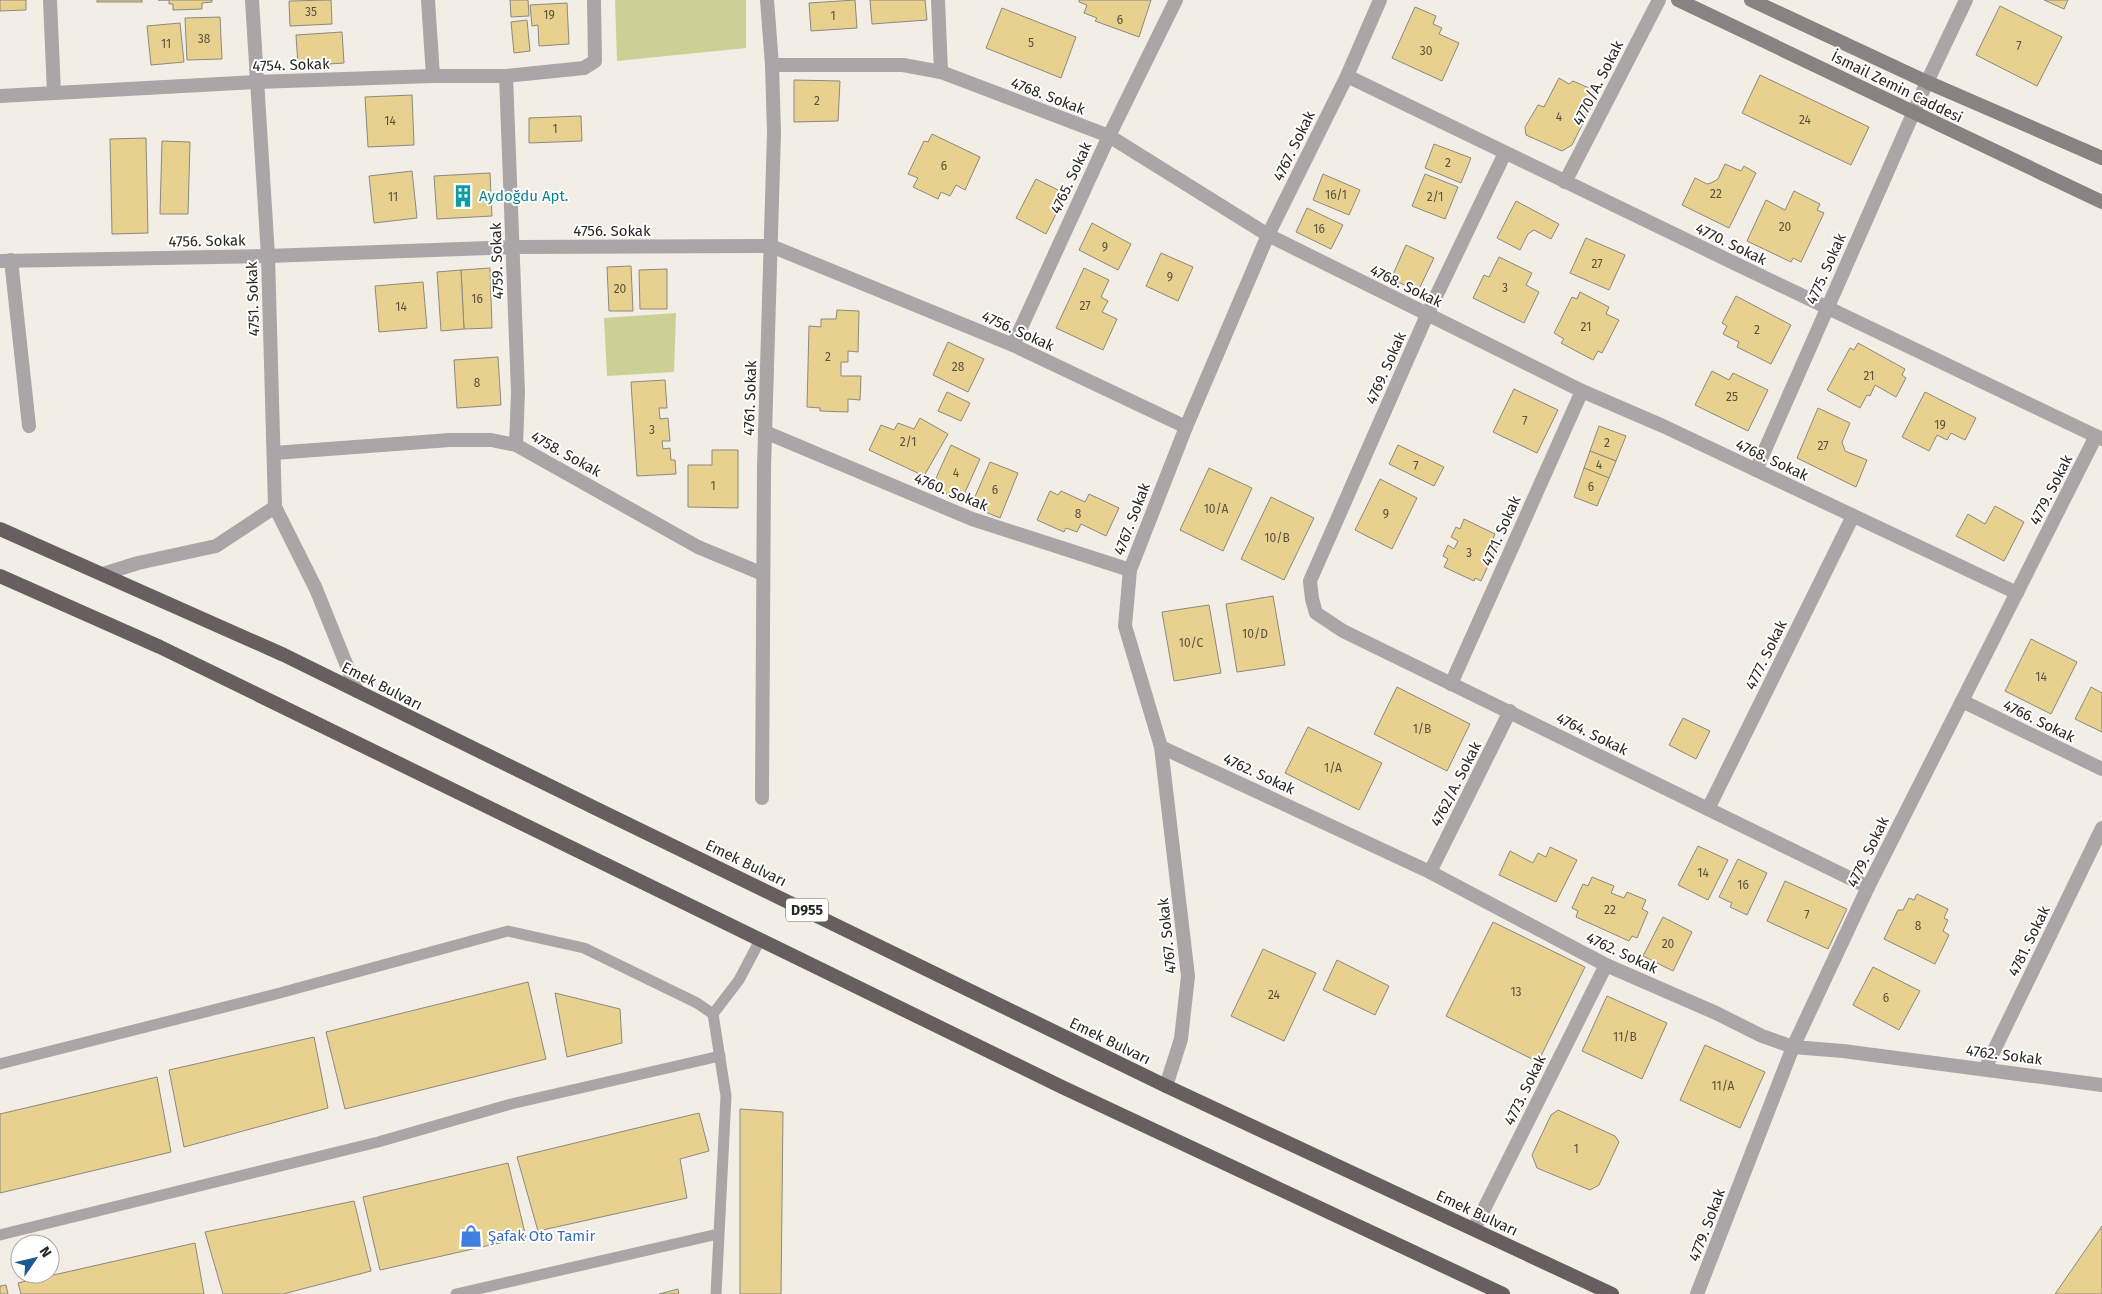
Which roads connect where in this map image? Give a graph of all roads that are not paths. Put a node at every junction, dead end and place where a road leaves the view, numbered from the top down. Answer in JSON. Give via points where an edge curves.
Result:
{"nodes":[{"id":1,"x":50,"y":0,"type":"edge"},
{"id":2,"x":252,"y":0,"type":"edge"},
{"id":3,"x":428,"y":0,"type":"edge"},
{"id":4,"x":594,"y":0,"type":"edge"},
{"id":5,"x":767,"y":0,"type":"edge"},
{"id":6,"x":938,"y":0,"type":"edge"},
{"id":7,"x":1176,"y":0,"type":"edge"},
{"id":8,"x":1380,"y":0,"type":"edge"},
{"id":9,"x":1660,"y":0,"type":"edge"},
{"id":10,"x":1678,"y":0,"type":"edge"},
{"id":11,"x":1751,"y":0,"type":"edge"},
{"id":12,"x":1966,"y":0,"type":"edge"},
{"id":13,"x":772,"y":65,"type":"junction"},
{"id":14,"x":941,"y":72,"type":"junction"},
{"id":15,"x":433,"y":76,"type":"junction"},
{"id":16,"x":506,"y":76,"type":"junction"},
{"id":17,"x":1347,"y":76,"type":"junction"},
{"id":18,"x":256,"y":82,"type":"junction"},
{"id":19,"x":1927,"y":82,"type":"junction"},
{"id":20,"x":54,"y":93,"type":"junction"},
{"id":21,"x":0,"y":96,"type":"edge"},
{"id":22,"x":1914,"y":114,"type":"junction"},
{"id":23,"x":1109,"y":136,"type":"junction"},
{"id":24,"x":1505,"y":153,"type":"junction"},
{"id":25,"x":2102,"y":158,"type":"edge"},
{"id":26,"x":1565,"y":182,"type":"junction"},
{"id":27,"x":2102,"y":202,"type":"edge"},
{"id":28,"x":1268,"y":235,"type":"junction"},
{"id":29,"x":771,"y":246,"type":"junction"},
{"id":30,"x":514,"y":247,"type":"junction"},
{"id":31,"x":268,"y":256,"type":"junction"},
{"id":32,"x":6,"y":261,"type":"edge"},
{"id":33,"x":1827,"y":307,"type":"junction"},
{"id":34,"x":1427,"y":315,"type":"junction"},
{"id":35,"x":1012,"y":345,"type":"junction"},
{"id":36,"x":1582,"y":391,"type":"junction"},
{"id":37,"x":29,"y":426,"type":"dead end"},
{"id":38,"x":1186,"y":427,"type":"junction"},
{"id":39,"x":765,"y":432,"type":"junction"},
{"id":40,"x":2099,"y":438,"type":"edge"},
{"id":41,"x":516,"y":445,"type":"junction"},
{"id":42,"x":274,"y":454,"type":"junction"},
{"id":43,"x":1756,"y":470,"type":"junction"},
{"id":44,"x":275,"y":507,"type":"junction"},
{"id":45,"x":1853,"y":516,"type":"junction"},
{"id":46,"x":0,"y":529,"type":"edge"},
{"id":47,"x":1130,"y":570,"type":"junction"},
{"id":48,"x":103,"y":574,"type":"junction"},
{"id":49,"x":763,"y":574,"type":"junction"},
{"id":50,"x":0,"y":576,"type":"edge"},
{"id":51,"x":2017,"y":593,"type":"junction"},
{"id":52,"x":1312,"y":600,"type":"joint"},
{"id":53,"x":1451,"y":684,"type":"junction"},
{"id":54,"x":357,"y":691,"type":"junction"},
{"id":55,"x":1962,"y":701,"type":"junction"},
{"id":56,"x":1510,"y":711,"type":"junction"},
{"id":57,"x":1161,"y":747,"type":"junction"},
{"id":58,"x":2102,"y":769,"type":"edge"},
{"id":59,"x":762,"y":798,"type":"dead end"},
{"id":60,"x":1708,"y":809,"type":"junction"},
{"id":61,"x":2102,"y":828,"type":"edge"},
{"id":62,"x":1430,"y":872,"type":"junction"},
{"id":63,"x":1868,"y":887,"type":"junction"},
{"id":64,"x":760,"y":940,"type":"junction"},
{"id":65,"x":1606,"y":965,"type":"junction"},
{"id":66,"x":713,"y":1014,"type":"junction"},
{"id":67,"x":1793,"y":1047,"type":"junction"},
{"id":68,"x":720,"y":1056,"type":"junction"},
{"id":69,"x":0,"y":1064,"type":"edge"},
{"id":70,"x":1985,"y":1069,"type":"junction"},
{"id":71,"x":2102,"y":1085,"type":"edge"},
{"id":72,"x":1166,"y":1086,"type":"junction"},
{"id":73,"x":1474,"y":1229,"type":"junction"},
{"id":74,"x":718,"y":1234,"type":"junction"},
{"id":75,"x":0,"y":1235,"type":"edge"},
{"id":76,"x":456,"y":1294,"type":"edge"},
{"id":77,"x":716,"y":1294,"type":"edge"},
{"id":78,"x":1503,"y":1294,"type":"edge"},
{"id":79,"x":1612,"y":1294,"type":"edge"},
{"id":80,"x":1697,"y":1294,"type":"edge"}],
"edges":[{"from":1,"to":20,"type":"street"},
{"from":2,"to":18,"type":"street","name":"4751. Sokak"},
{"from":3,"to":15,"type":"street"},
{"from":4,"to":16,"type":"street","name":"4754. Sokak","via":[[594,61],[584,68]]},
{"from":5,"to":13,"type":"street","name":"4761. Sokak"},
{"from":6,"to":14,"type":"street"},
{"from":7,"to":23,"type":"street","name":"4765. Sokak"},
{"from":8,"to":17,"type":"street","name":"4767. Sokak"},
{"from":9,"to":26,"type":"street","name":"4770/A. Sokak"},
{"from":10,"to":22,"type":"main road","name":"İsmail Zemin Caddesi"},
{"from":11,"to":19,"type":"main road","name":"İsmail Zemin Caddesi"},
{"from":12,"to":19,"type":"street","name":"4775. Sokak"},
{"from":13,"to":14,"type":"street","name":"4768. Sokak","via":[[903,65]]},
{"from":13,"to":29,"type":"street","name":"4761. Sokak"},
{"from":14,"to":23,"type":"street","name":"4768. Sokak"},
{"from":15,"to":16,"type":"street","name":"4754. Sokak"},
{"from":15,"to":18,"type":"street","name":"4754. Sokak"},
{"from":16,"to":30,"type":"street","name":"4759. Sokak"},
{"from":17,"to":24,"type":"street","name":"4770. Sokak"},
{"from":17,"to":28,"type":"street","name":"4767. Sokak"},
{"from":18,"to":20,"type":"street","name":"4754. Sokak"},
{"from":18,"to":31,"type":"street","name":"4751. Sokak"},
{"from":19,"to":22,"type":"street","name":"4775. Sokak"},
{"from":19,"to":25,"type":"main road","name":"İsmail Zemin Caddesi"},
{"from":20,"to":21,"type":"street","name":"4754. Sokak"},
{"from":22,"to":27,"type":"main road","name":"İsmail Zemin Caddesi"},
{"from":22,"to":33,"type":"street","name":"4775. Sokak"},
{"from":23,"to":28,"type":"street","name":"4768. Sokak"},
{"from":23,"to":35,"type":"street","name":"4765. Sokak"},
{"from":24,"to":26,"type":"street","name":"4770. Sokak"},
{"from":24,"to":34,"type":"street","name":"4769. Sokak"},
{"from":26,"to":33,"type":"street","name":"4770. Sokak"},
{"from":28,"to":34,"type":"street","name":"4768. Sokak"},
{"from":28,"to":38,"type":"street","name":"4767. Sokak"},
{"from":29,"to":30,"type":"street","name":"4756. Sokak"},
{"from":29,"to":35,"type":"street","name":"4756. Sokak"},
{"from":29,"to":39,"type":"street","name":"4761. Sokak"},
{"from":30,"to":31,"type":"street","name":"4756. Sokak"},
{"from":30,"to":41,"type":"street","name":"4759. Sokak","via":[[518,392]]},
{"from":31,"to":32,"type":"street","name":"4756. Sokak"},
{"from":31,"to":42,"type":"street","name":"4751. Sokak"},
{"from":32,"to":37,"type":"street"},
{"from":33,"to":40,"type":"street","name":"4770. Sokak"},
{"from":33,"to":43,"type":"street","name":"4775. Sokak"},
{"from":34,"to":36,"type":"street","name":"4768. Sokak"},
{"from":34,"to":52,"type":"street","name":"4769. Sokak","via":[[1310,582]]},
{"from":35,"to":38,"type":"street","name":"4756. Sokak"},
{"from":36,"to":43,"type":"street","name":"4768. Sokak"},
{"from":36,"to":53,"type":"street","name":"4771. Sokak"},
{"from":38,"to":47,"type":"street","name":"4767. Sokak"},
{"from":39,"to":47,"type":"street","name":"4760. Sokak","via":[[972,519]]},
{"from":39,"to":49,"type":"street","name":"4761. Sokak"},
{"from":40,"to":51,"type":"street","name":"4779. Sokak"},
{"from":41,"to":42,"type":"street","name":"4758. Sokak","via":[[491,440],[450,440]]},
{"from":41,"to":49,"type":"street","name":"4758. Sokak","via":[[698,547]]},
{"from":42,"to":44,"type":"street","name":"4751. Sokak"},
{"from":43,"to":45,"type":"street","name":"4768. Sokak"},
{"from":44,"to":48,"type":"street","via":[[216,546]]},
{"from":44,"to":54,"type":"street","via":[[316,589]]},
{"from":45,"to":51,"type":"street","name":"4768. Sokak"},
{"from":45,"to":60,"type":"street","name":"4777. Sokak"},
{"from":46,"to":48,"type":"highway","name":"Emek Bulvarı","number":"D955"},
{"from":47,"to":57,"type":"street","name":"4767. Sokak","via":[[1124,626]]},
{"from":48,"to":54,"type":"highway","name":"Emek Bulvarı","number":"D955"},
{"from":49,"to":59,"type":"street","name":"4761. Sokak"},
{"from":50,"to":64,"type":"highway","via":[[160,647]]},
{"from":51,"to":55,"type":"street","name":"4779. Sokak"},
{"from":52,"to":53,"type":"street","name":"4764. Sokak","via":[[1316,612],[1343,631]]},
{"from":53,"to":56,"type":"street","name":"4764. Sokak"},
{"from":54,"to":72,"type":"highway","name":"Emek Bulvarı","number":"D955"},
{"from":55,"to":58,"type":"street","name":"4766. Sokak"},
{"from":55,"to":63,"type":"street","name":"4779. Sokak"},
{"from":56,"to":60,"type":"street","name":"4764. Sokak"},
{"from":56,"to":62,"type":"street","name":"4762/A. Sokak"},
{"from":57,"to":62,"type":"street","name":"4762. Sokak"},
{"from":57,"to":72,"type":"street","name":"4767. Sokak","via":[[1188,976],[1180,1039]]},
{"from":60,"to":63,"type":"street","name":"4764. Sokak"},
{"from":61,"to":70,"type":"street","name":"4781. Sokak"},
{"from":62,"to":65,"type":"street","name":"4762. Sokak"},
{"from":63,"to":67,"type":"street","name":"4779. Sokak"},
{"from":64,"to":66,"type":"lane","via":[[739,980]]},
{"from":64,"to":78,"type":"highway","via":[[1062,1087]]},
{"from":65,"to":67,"type":"street","name":"4762. Sokak"},
{"from":65,"to":73,"type":"street","name":"4773. Sokak"},
{"from":66,"to":68,"type":"lane"},
{"from":66,"to":69,"type":"lane","via":[[697,1003],[584,948],[508,931]]},
{"from":67,"to":70,"type":"street","name":"4762. Sokak"},
{"from":67,"to":80,"type":"street","name":"4779. Sokak"},
{"from":68,"to":74,"type":"lane","via":[[726,1096]]},
{"from":68,"to":75,"type":"lane","via":[[511,1104],[378,1142]]},
{"from":70,"to":71,"type":"street","name":"4762. Sokak"},
{"from":72,"to":73,"type":"highway","name":"Emek Bulvarı","number":"D955"},
{"from":73,"to":79,"type":"highway","name":"Emek Bulvarı","number":"D955"},
{"from":74,"to":76,"type":"lane"},
{"from":74,"to":77,"type":"lane"}]}
